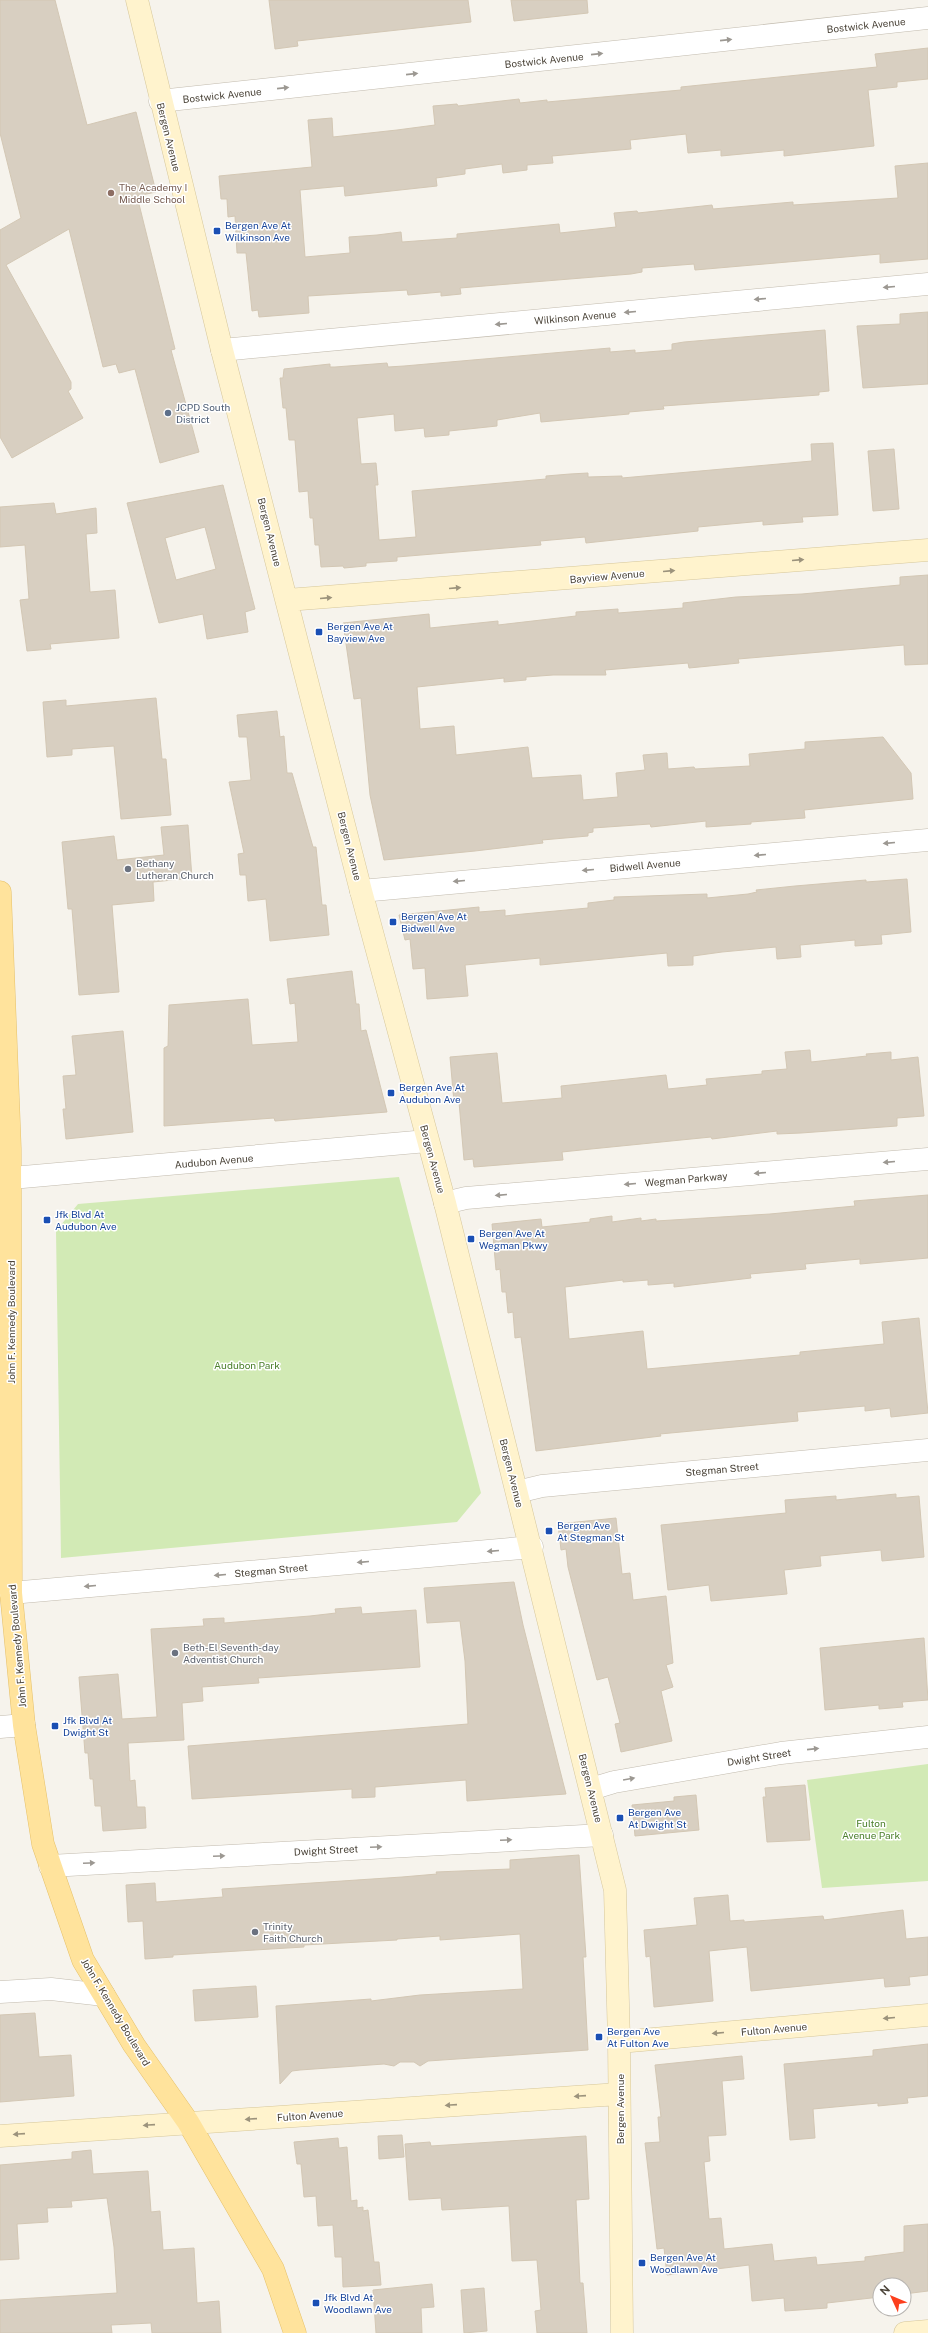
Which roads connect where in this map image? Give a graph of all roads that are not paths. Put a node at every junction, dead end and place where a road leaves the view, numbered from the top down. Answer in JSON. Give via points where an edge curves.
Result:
{"nodes":[{"id":1,"x":137,"y":0,"type":"edge"},
{"id":2,"x":928,"y":18,"type":"edge"},
{"id":3,"x":160,"y":101,"type":"junction"},
{"id":4,"x":928,"y":284,"type":"edge"},
{"id":5,"x":222,"y":350,"type":"junction"},
{"id":6,"x":928,"y":550,"type":"edge"},
{"id":7,"x":287,"y":600,"type":"junction"},
{"id":8,"x":928,"y":840,"type":"edge"},
{"id":9,"x":361,"y":891,"type":"junction"},
{"id":10,"x":0,"y":892,"type":"edge"},
{"id":11,"x":427,"y":1141,"type":"junction"},
{"id":12,"x":928,"y":1159,"type":"edge"},
{"id":13,"x":5,"y":1178,"type":"edge"},
{"id":14,"x":445,"y":1203,"type":"junction"},
{"id":15,"x":928,"y":1450,"type":"edge"},
{"id":16,"x":6,"y":1453,"type":"edge"},
{"id":17,"x":517,"y":1492,"type":"junction"},
{"id":18,"x":532,"y":1547,"type":"junction"},
{"id":19,"x":11,"y":1593,"type":"junction"},
{"id":20,"x":24,"y":1725,"type":"junction"},
{"id":21,"x":0,"y":1727,"type":"edge"},
{"id":22,"x":928,"y":1738,"type":"edge"},
{"id":23,"x":591,"y":1789,"type":"junction"},
{"id":24,"x":602,"y":1835,"type":"junction"},
{"id":25,"x":50,"y":1866,"type":"junction"},
{"id":26,"x":0,"y":1992,"type":"edge"},
{"id":27,"x":104,"y":1995,"type":"junction"},
{"id":28,"x":928,"y":2015,"type":"edge"},
{"id":29,"x":619,"y":2042,"type":"junction"},
{"id":30,"x":619,"y":2094,"type":"junction"},
{"id":31,"x":188,"y":2122,"type":"junction"},
{"id":32,"x":0,"y":2136,"type":"edge"},
{"id":33,"x":928,"y":2331,"type":"edge"},
{"id":34,"x":296,"y":2333,"type":"edge"},
{"id":35,"x":622,"y":2333,"type":"edge"},
{"id":36,"x":905,"y":2333,"type":"edge"}],
"edges":[{"from":1,"to":3,"type":"street","name":"Bergen Avenue"},
{"from":3,"to":2,"type":"street","name":"Bostwick Avenue","one_way":true},
{"from":3,"to":5,"type":"street","name":"Bergen Avenue"},
{"from":4,"to":5,"type":"street","name":"Wilkinson Avenue","one_way":true},
{"from":5,"to":7,"type":"street","name":"Bergen Avenue"},
{"from":7,"to":6,"type":"street","name":"Bayview Avenue","one_way":true},
{"from":7,"to":9,"type":"street","name":"Bergen Avenue"},
{"from":8,"to":9,"type":"street","name":"Bidwell Avenue","one_way":true},
{"from":9,"to":11,"type":"street","name":"Bergen Avenue"},
{"from":10,"to":13,"type":"main road","name":"John F. Kennedy Boulevard"},
{"from":11,"to":13,"type":"street","name":"Audubon Avenue"},
{"from":11,"to":14,"type":"street","name":"Bergen Avenue"},
{"from":12,"to":14,"type":"street","name":"Wegman Parkway","one_way":true,"via":[[466,1198]]},
{"from":13,"to":16,"type":"main road","name":"John F. Kennedy Boulevard"},
{"from":14,"to":17,"type":"street","name":"Bergen Avenue"},
{"from":15,"to":17,"type":"street","name":"Stegman Street","via":[[542,1486]]},
{"from":16,"to":19,"type":"main road","name":"John F. Kennedy Boulevard"},
{"from":17,"to":18,"type":"street","name":"Bergen Avenue"},
{"from":18,"to":19,"type":"street","name":"Stegman Street","one_way":true},
{"from":18,"to":23,"type":"street","name":"Bergen Avenue"},
{"from":19,"to":20,"type":"main road","name":"John F. Kennedy Boulevard"},
{"from":20,"to":21,"type":"street"},
{"from":20,"to":25,"type":"main road","name":"John F. Kennedy Boulevard","via":[[40,1829]]},
{"from":23,"to":22,"type":"street","name":"Dwight Street","one_way":true,"via":[[614,1782],[781,1752]]},
{"from":23,"to":24,"type":"street","name":"Bergen Avenue"},
{"from":25,"to":24,"type":"street","name":"Dwight Street","one_way":true},
{"from":24,"to":29,"type":"street","name":"Bergen Avenue","via":[[615,1890]]},
{"from":25,"to":27,"type":"main road","name":"John F. Kennedy Boulevard","via":[[83,1960]]},
{"from":26,"to":27,"type":"street","via":[[51,1989]]},
{"from":27,"to":31,"type":"main road","name":"John F. Kennedy Boulevard","via":[[134,2045]]},
{"from":28,"to":29,"type":"street","name":"Fulton Avenue","one_way":true},
{"from":29,"to":30,"type":"street","name":"Bergen Avenue"},
{"from":30,"to":31,"type":"street","name":"Fulton Avenue","one_way":true},
{"from":30,"to":35,"type":"street","name":"Bergen Avenue"},
{"from":31,"to":32,"type":"street","name":"Fulton Avenue","one_way":true},
{"from":31,"to":34,"type":"main road","name":"John F. Kennedy Boulevard","via":[[274,2269]]},
{"from":33,"to":36,"type":"street"}]}
